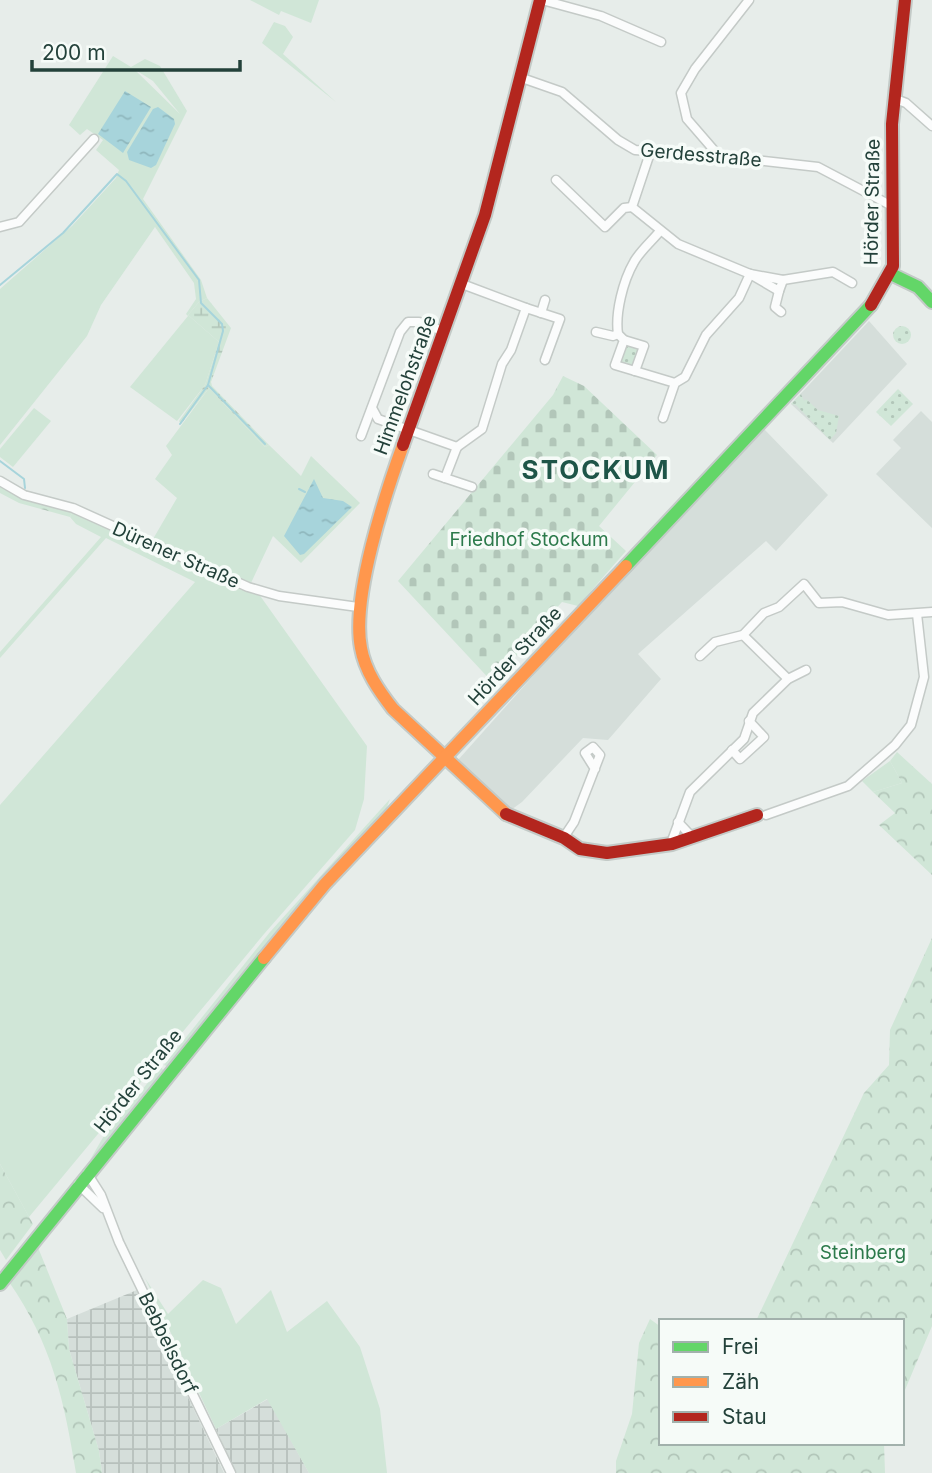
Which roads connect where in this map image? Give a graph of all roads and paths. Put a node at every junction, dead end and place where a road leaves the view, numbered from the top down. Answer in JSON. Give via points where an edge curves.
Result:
{"nodes":[{"id":1,"x":541,"y":0,"type":"edge"},
{"id":2,"x":749,"y":0,"type":"edge"},
{"id":3,"x":905,"y":0,"type":"edge"},
{"id":4,"x":661,"y":42,"type":"dead end"},
{"id":5,"x":522,"y":78,"type":"junction"},
{"id":6,"x":893,"y":98,"type":"junction"},
{"id":7,"x":932,"y":126,"type":"edge"},
{"id":8,"x":94,"y":139,"type":"dead end"},
{"id":9,"x":650,"y":153,"type":"junction"},
{"id":10,"x":719,"y":156,"type":"junction"},
{"id":11,"x":556,"y":180,"type":"dead end"},
{"id":12,"x":892,"y":206,"type":"junction"},
{"id":13,"x":632,"y":207,"type":"junction"},
{"id":14,"x":0,"y":226,"type":"edge"},
{"id":15,"x":660,"y":231,"type":"junction"},
{"id":16,"x":892,"y":270,"type":"junction"},
{"id":17,"x":750,"y":274,"type":"junction"},
{"id":18,"x":783,"y":280,"type":"junction"},
{"id":19,"x":852,"y":283,"type":"dead end"},
{"id":20,"x":462,"y":284,"type":"junction"},
{"id":21,"x":932,"y":289,"type":"edge"},
{"id":22,"x":779,"y":291,"type":"junction"},
{"id":23,"x":545,"y":300,"type":"dead end"},
{"id":24,"x":932,"y":302,"type":"edge"},
{"id":25,"x":526,"y":308,"type":"junction"},
{"id":26,"x":781,"y":312,"type":"dead end"},
{"id":27,"x":541,"y":313,"type":"junction"},
{"id":28,"x":445,"y":332,"type":"junction"},
{"id":29,"x":596,"y":332,"type":"dead end"},
{"id":30,"x":621,"y":337,"type":"junction"},
{"id":31,"x":545,"y":360,"type":"dead end"},
{"id":32,"x":635,"y":371,"type":"junction"},
{"id":33,"x":676,"y":383,"type":"junction"},
{"id":34,"x":372,"y":408,"type":"junction"},
{"id":35,"x":663,"y":418,"type":"dead end"},
{"id":36,"x":408,"y":431,"type":"junction"},
{"id":37,"x":361,"y":436,"type":"dead end"},
{"id":38,"x":457,"y":447,"type":"junction"},
{"id":39,"x":433,"y":474,"type":"dead end"},
{"id":40,"x":445,"y":478,"type":"junction"},
{"id":41,"x":0,"y":481,"type":"edge"},
{"id":42,"x":472,"y":487,"type":"dead end"},
{"id":43,"x":358,"y":607,"type":"junction"},
{"id":44,"x":932,"y":611,"type":"edge"},
{"id":45,"x":917,"y":614,"type":"junction"},
{"id":46,"x":743,"y":635,"type":"junction"},
{"id":47,"x":700,"y":656,"type":"dead end"},
{"id":48,"x":806,"y":670,"type":"dead end"},
{"id":49,"x":788,"y":679,"type":"junction"},
{"id":50,"x":920,"y":699,"type":"junction"},
{"id":51,"x":932,"y":701,"type":"edge"},
{"id":52,"x":749,"y":722,"type":"junction"},
{"id":53,"x":744,"y":739,"type":"junction"},
{"id":54,"x":752,"y":748,"type":"junction"},
{"id":55,"x":732,"y":750,"type":"junction"},
{"id":56,"x":446,"y":758,"type":"junction"},
{"id":57,"x":595,"y":769,"type":"dead end"},
{"id":58,"x":761,"y":815,"type":"joint"},
{"id":59,"x":678,"y":822,"type":"junction"},
{"id":60,"x":695,"y":836,"type":"junction"},
{"id":61,"x":564,"y":837,"type":"junction"},
{"id":62,"x":670,"y":846,"type":"junction"},
{"id":63,"x":87,"y":1173,"type":"junction"},
{"id":64,"x":78,"y":1184,"type":"junction"},
{"id":65,"x":106,"y":1212,"type":"junction"},
{"id":66,"x":0,"y":1284,"type":"edge"},
{"id":67,"x":231,"y":1473,"type":"edge"}],
"edges":[{"from":1,"to":4,"type":"street","via":[[601,16]]},
{"from":1,"to":5,"type":"main road","name":"Himmelohstraße"},
{"from":2,"to":10,"type":"street","via":[[695,69],[681,95],[687,119]]},
{"from":3,"to":6,"type":"main road","name":"Hörder Straße"},
{"from":5,"to":9,"type":"street","name":"Gerdesstraße","via":[[562,92],[626,146]]},
{"from":5,"to":20,"type":"main road","name":"Himmelohstraße"},
{"from":6,"to":7,"type":"street","via":[[906,103]]},
{"from":6,"to":12,"type":"main road","name":"Hörder Straße"},
{"from":8,"to":14,"type":"street","via":[[19,222]]},
{"from":9,"to":10,"type":"street","name":"Gerdesstraße"},
{"from":9,"to":13,"type":"street"},
{"from":10,"to":12,"type":"street","name":"Gerdesstraße","via":[[818,167]]},
{"from":11,"to":13,"type":"street","via":[[605,228],[624,208]]},
{"from":12,"to":16,"type":"main road","name":"Hörder Straße"},
{"from":13,"to":15,"type":"street"},
{"from":15,"to":17,"type":"street","via":[[706,258]]},
{"from":15,"to":30,"type":"street","via":[[634,262],[616,320]]},
{"from":16,"to":21,"type":"main road","via":[[913,275]]},
{"from":16,"to":24,"type":"main road"},
{"from":16,"to":56,"type":"main road","name":"Hörder Straße","via":[[876,299],[828,352]]},
{"from":17,"to":18,"type":"street"},
{"from":17,"to":22,"type":"street"},
{"from":17,"to":33,"type":"street","via":[[739,298],[706,335],[685,377]]},
{"from":18,"to":19,"type":"street","via":[[833,272]]},
{"from":18,"to":22,"type":"street"},
{"from":20,"to":25,"type":"street"},
{"from":20,"to":28,"type":"main road","name":"Himmelohstraße"},
{"from":22,"to":26,"type":"street","via":[[775,307]]},
{"from":23,"to":27,"type":"street"},
{"from":25,"to":27,"type":"street"},
{"from":25,"to":38,"type":"street","via":[[482,429]]},
{"from":27,"to":31,"type":"street","via":[[560,319]]},
{"from":28,"to":34,"type":"street","via":[[408,322],[400,332]]},
{"from":28,"to":36,"type":"main road","name":"Himmelohstraße"},
{"from":29,"to":30,"type":"street"},
{"from":30,"to":32,"type":"street","via":[[615,365]]},
{"from":30,"to":32,"type":"street","via":[[645,346]]},
{"from":32,"to":33,"type":"street"},
{"from":33,"to":35,"type":"street"},
{"from":34,"to":36,"type":"street","via":[[378,419]]},
{"from":34,"to":37,"type":"street"},
{"from":36,"to":38,"type":"street"},
{"from":36,"to":43,"type":"main road","name":"Himmelohstraße"},
{"from":38,"to":40,"type":"street"},
{"from":39,"to":40,"type":"street"},
{"from":40,"to":42,"type":"street"},
{"from":41,"to":43,"type":"street","name":"Dürener Straße","via":[[24,495],[73,508],[248,587]]},
{"from":43,"to":56,"type":"main road","name":"Himmelohstraße","via":[[361,649],[377,689]]},
{"from":44,"to":45,"type":"street"},
{"from":45,"to":46,"type":"street","via":[[888,615],[842,602],[819,603],[804,583]]},
{"from":45,"to":50,"type":"street","via":[[924,671]]},
{"from":46,"to":47,"type":"street","via":[[715,642]]},
{"from":46,"to":49,"type":"street"},
{"from":48,"to":49,"type":"street"},
{"from":49,"to":52,"type":"street"},
{"from":50,"to":51,"type":"street"},
{"from":50,"to":58,"type":"street","via":[[911,725],[856,780],[803,804]]},
{"from":52,"to":53,"type":"street"},
{"from":52,"to":54,"type":"street","via":[[764,737]]},
{"from":53,"to":54,"type":"street"},
{"from":53,"to":55,"type":"street"},
{"from":54,"to":55,"type":"street","via":[[740,759]]},
{"from":55,"to":59,"type":"street","via":[[690,792]]},
{"from":56,"to":61,"type":"main road","name":"Himmelohstraße","via":[[501,811]]},
{"from":56,"to":63,"type":"main road","name":"Hörder Straße","via":[[285,930]]},
{"from":57,"to":61,"type":"street"},
{"from":58,"to":60,"type":"main road","name":"Himmelohstraße"},
{"from":59,"to":60,"type":"street"},
{"from":59,"to":62,"type":"street"},
{"from":60,"to":62,"type":"main road","name":"Himmelohstraße"},
{"from":61,"to":62,"type":"main road","name":"Himmelohstraße","via":[[580,849],[605,853]]},
{"from":63,"to":64,"type":"main road","name":"Hörder Straße"},
{"from":63,"to":65,"type":"street","name":"Bebbelsdorf"},
{"from":64,"to":65,"type":"street","name":"Bebbelsdorf"},
{"from":64,"to":66,"type":"main road","name":"Hörder Straße"},
{"from":65,"to":67,"type":"street","name":"Bebbelsdorf"}]}
